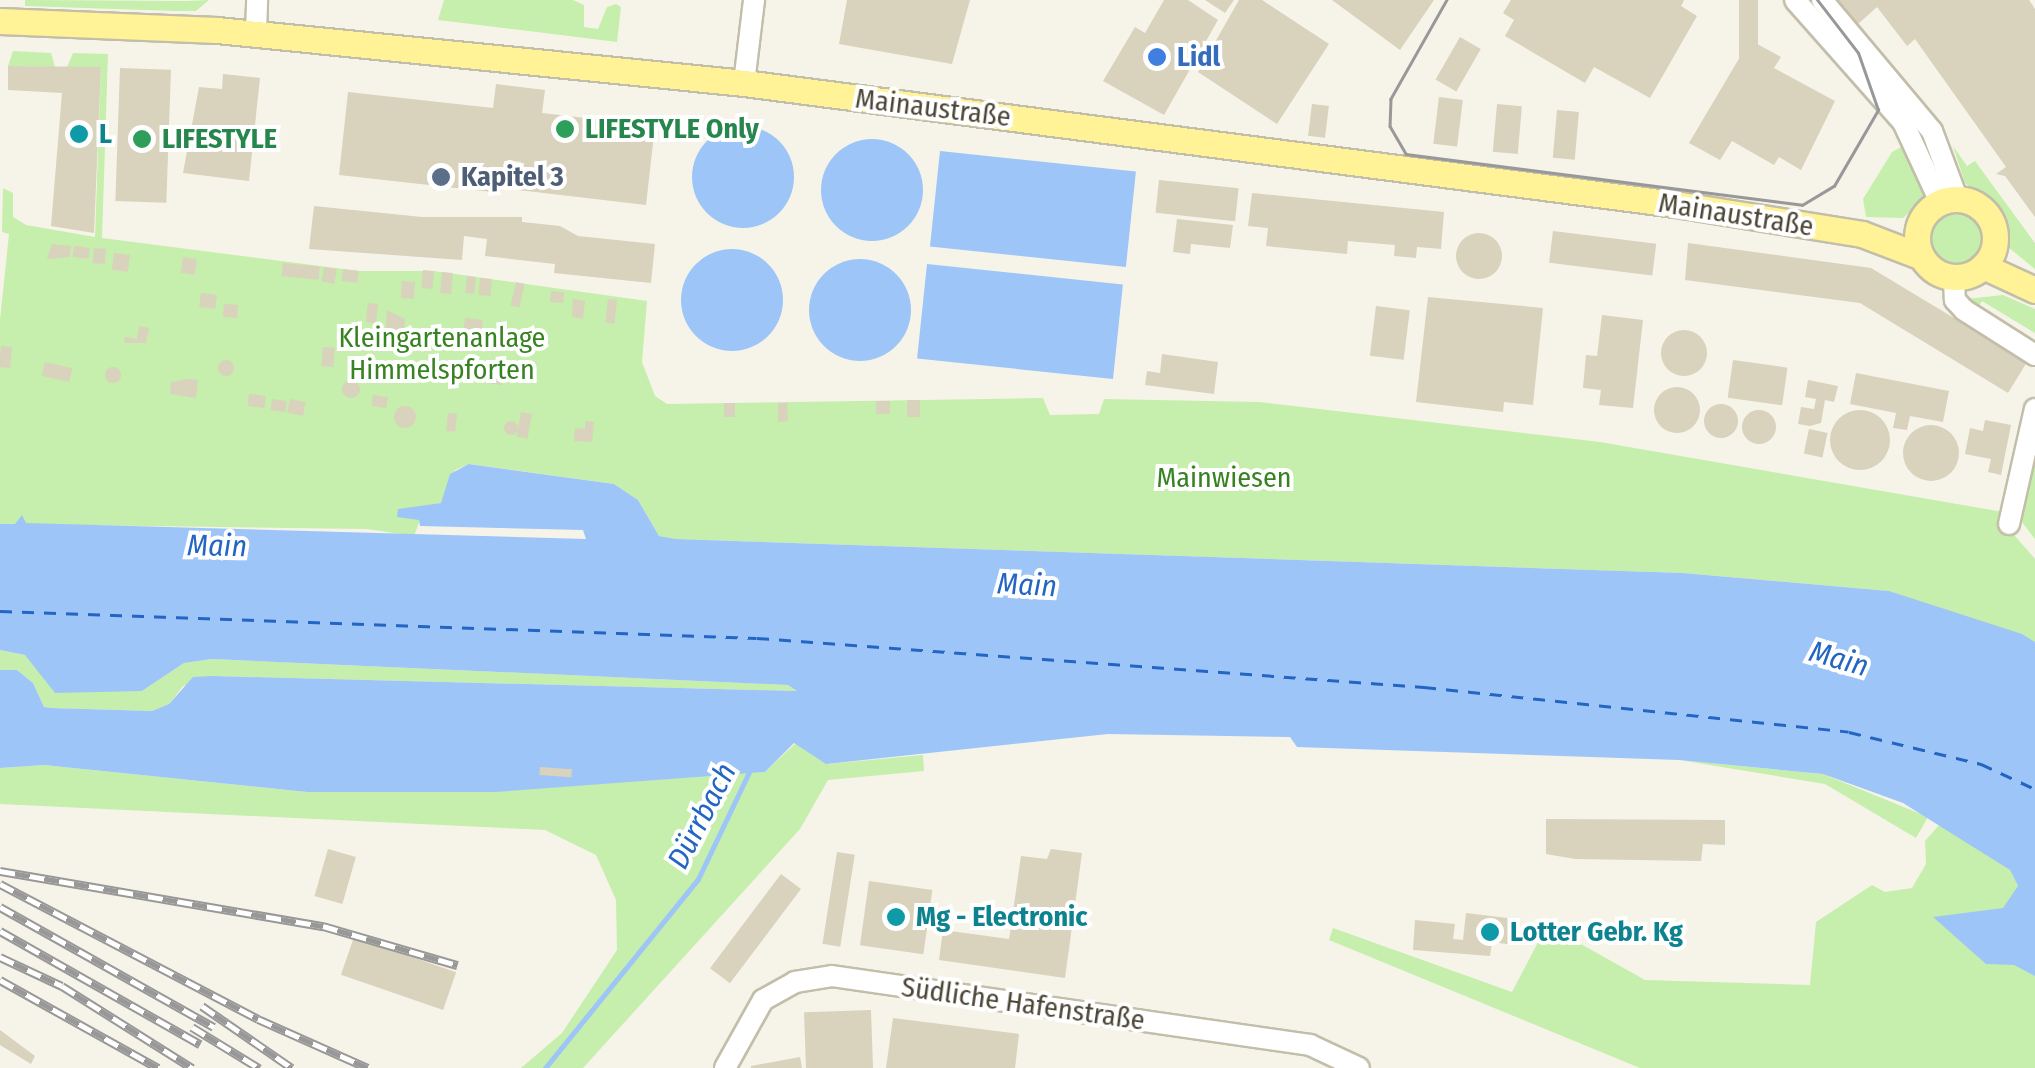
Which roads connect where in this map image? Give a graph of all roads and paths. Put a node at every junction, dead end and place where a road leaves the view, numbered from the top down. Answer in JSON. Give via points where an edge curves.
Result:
{"nodes":[{"id":1,"x":258,"y":0,"type":"edge"},
{"id":2,"x":754,"y":0,"type":"edge"},
{"id":3,"x":1795,"y":0,"type":"edge"},
{"id":4,"x":1822,"y":0,"type":"edge"},
{"id":5,"x":0,"y":21,"type":"edge"},
{"id":6,"x":256,"y":33,"type":"junction"},
{"id":7,"x":744,"y":83,"type":"junction"},
{"id":8,"x":1948,"y":200,"type":"junction"},
{"id":9,"x":1920,"y":224,"type":"junction"},
{"id":10,"x":1862,"y":234,"type":"junction"},
{"id":11,"x":1922,"y":257,"type":"junction"},
{"id":12,"x":1989,"y":258,"type":"junction"},
{"id":13,"x":2035,"y":282,"type":"edge"},
{"id":14,"x":1955,"y":286,"type":"junction"},
{"id":15,"x":2035,"y":290,"type":"edge"},
{"id":16,"x":2035,"y":355,"type":"edge"},
{"id":17,"x":2035,"y":409,"type":"edge"},
{"id":18,"x":2009,"y":524,"type":"dead end"},
{"id":19,"x":726,"y":1068,"type":"edge"},
{"id":20,"x":1359,"y":1068,"type":"edge"}],
"edges":[{"from":1,"to":6,"type":"street"},
{"from":2,"to":7,"type":"street"},
{"from":3,"to":8,"type":"street","via":[[1904,122]]},
{"from":4,"to":8,"type":"street","via":[[1932,130]]},
{"from":5,"to":6,"type":"main road","name":"Mainaustraße"},
{"from":6,"to":7,"type":"main road","name":"Mainaustraße"},
{"from":7,"to":10,"type":"main road","name":"Mainaustraße"},
{"from":8,"to":9,"type":"main road"},
{"from":8,"to":12,"type":"main road","via":[[1988,215]]},
{"from":9,"to":10,"type":"main road","name":"Mainaustraße","via":[[1875,226]]},
{"from":9,"to":11,"type":"main road"},
{"from":10,"to":11,"type":"main road","name":"Mainaustraße"},
{"from":11,"to":14,"type":"main road"},
{"from":12,"to":13,"type":"main road"},
{"from":12,"to":14,"type":"main road"},
{"from":12,"to":15,"type":"main road"},
{"from":14,"to":16,"type":"street","via":[[1964,310]]},
{"from":17,"to":18,"type":"street"},
{"from":19,"to":20,"type":"street","name":"Südliche Hafenstraße","via":[[764,1000],[795,982],[832,976],[1310,1046]]}]}
